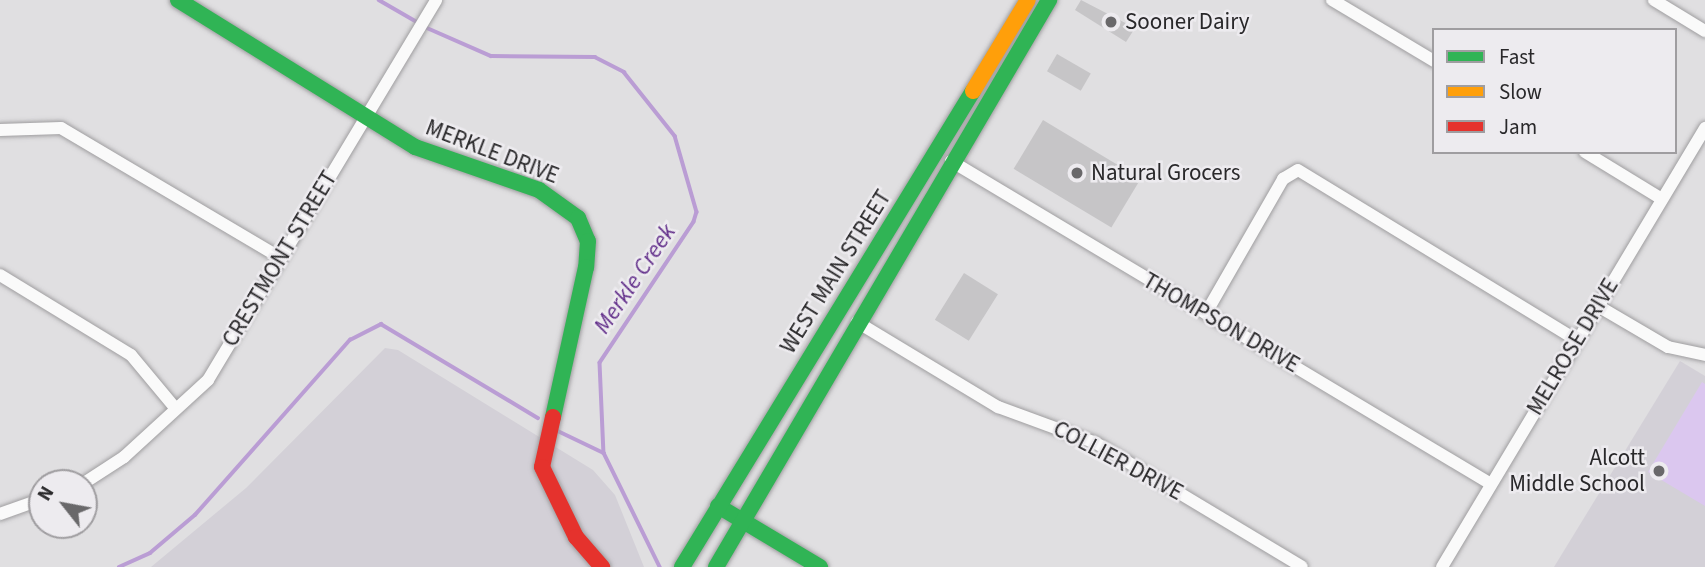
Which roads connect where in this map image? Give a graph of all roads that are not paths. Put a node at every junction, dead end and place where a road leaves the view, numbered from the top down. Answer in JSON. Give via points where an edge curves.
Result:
{"nodes":[{"id":1,"x":178,"y":0,"type":"edge"},
{"id":2,"x":1028,"y":0,"type":"edge"},
{"id":3,"x":1049,"y":0,"type":"edge"},
{"id":4,"x":1332,"y":0,"type":"edge"},
{"id":5,"x":1654,"y":0,"type":"edge"},
{"id":6,"x":433,"y":5,"type":"edge"},
{"id":7,"x":1705,"y":31,"type":"edge"},
{"id":8,"x":1432,"y":60,"type":"edge"},
{"id":9,"x":365,"y":118,"type":"junction"},
{"id":10,"x":1705,"y":128,"type":"edge"},
{"id":11,"x":0,"y":130,"type":"edge"},
{"id":12,"x":1588,"y":154,"type":"edge"},
{"id":13,"x":951,"y":161,"type":"junction"},
{"id":14,"x":1662,"y":199,"type":"junction"},
{"id":15,"x":281,"y":258,"type":"junction"},
{"id":16,"x":0,"y":275,"type":"edge"},
{"id":17,"x":1598,"y":306,"type":"junction"},
{"id":18,"x":1206,"y":313,"type":"junction"},
{"id":19,"x":857,"y":322,"type":"junction"},
{"id":20,"x":1577,"y":340,"type":"junction"},
{"id":21,"x":1705,"y":355,"type":"edge"},
{"id":22,"x":176,"y":410,"type":"junction"},
{"id":23,"x":98,"y":472,"type":"edge"},
{"id":24,"x":1491,"y":484,"type":"junction"},
{"id":25,"x":28,"y":504,"type":"edge"},
{"id":26,"x":718,"y":506,"type":"junction"},
{"id":27,"x":0,"y":514,"type":"edge"},
{"id":28,"x":743,"y":520,"type":"junction"},
{"id":29,"x":683,"y":566,"type":"edge"},
{"id":30,"x":601,"y":567,"type":"edge"},
{"id":31,"x":716,"y":567,"type":"edge"},
{"id":32,"x":820,"y":567,"type":"edge"},
{"id":33,"x":1302,"y":567,"type":"edge"},
{"id":34,"x":1442,"y":567,"type":"edge"}],
"edges":[{"from":1,"to":9,"type":"main road","name":"MERKLE DRIVE"},
{"from":2,"to":26,"type":"main road","name":"WEST MAIN STREET"},
{"from":3,"to":13,"type":"main road","name":"WEST MAIN STREET"},
{"from":4,"to":8,"type":"street"},
{"from":5,"to":7,"type":"street"},
{"from":6,"to":9,"type":"street","name":"CRESTMONT STREET"},
{"from":9,"to":15,"type":"street","name":"CRESTMONT STREET"},
{"from":9,"to":30,"type":"main road","name":"MERKLE DRIVE","via":[[431,156],[539,190],[578,218],[587,241],[586,267],[542,467],[576,537]]},
{"from":10,"to":14,"type":"street","name":"MELROSE DRIVE"},
{"from":11,"to":15,"type":"street","via":[[45,124],[76,135]]},
{"from":12,"to":14,"type":"street"},
{"from":13,"to":18,"type":"street","name":"THOMPSON DRIVE"},
{"from":13,"to":19,"type":"main road","name":"WEST MAIN STREET"},
{"from":14,"to":17,"type":"street","name":"MELROSE DRIVE"},
{"from":15,"to":22,"type":"street","name":"CRESTMONT STREET","via":[[208,380]]},
{"from":16,"to":22,"type":"street","via":[[131,355]]},
{"from":17,"to":20,"type":"street","name":"MELROSE DRIVE"},
{"from":17,"to":21,"type":"street","via":[[1668,347]]},
{"from":18,"to":20,"type":"street","via":[[1283,180],[1298,170]]},
{"from":18,"to":24,"type":"street","name":"THOMPSON DRIVE"},
{"from":19,"to":28,"type":"main road","name":"WEST MAIN STREET"},
{"from":19,"to":33,"type":"street","name":"COLLIER DRIVE","via":[[998,407],[1096,443]]},
{"from":20,"to":24,"type":"street","name":"MELROSE DRIVE"},
{"from":22,"to":23,"type":"street","name":"CRESTMONT STREET"},
{"from":24,"to":34,"type":"street","name":"MELROSE DRIVE"},
{"from":25,"to":27,"type":"street"},
{"from":26,"to":28,"type":"main road"},
{"from":26,"to":29,"type":"main road","name":"WEST MAIN STREET"},
{"from":28,"to":31,"type":"main road","name":"WEST MAIN STREET"},
{"from":28,"to":32,"type":"main road"}]}
